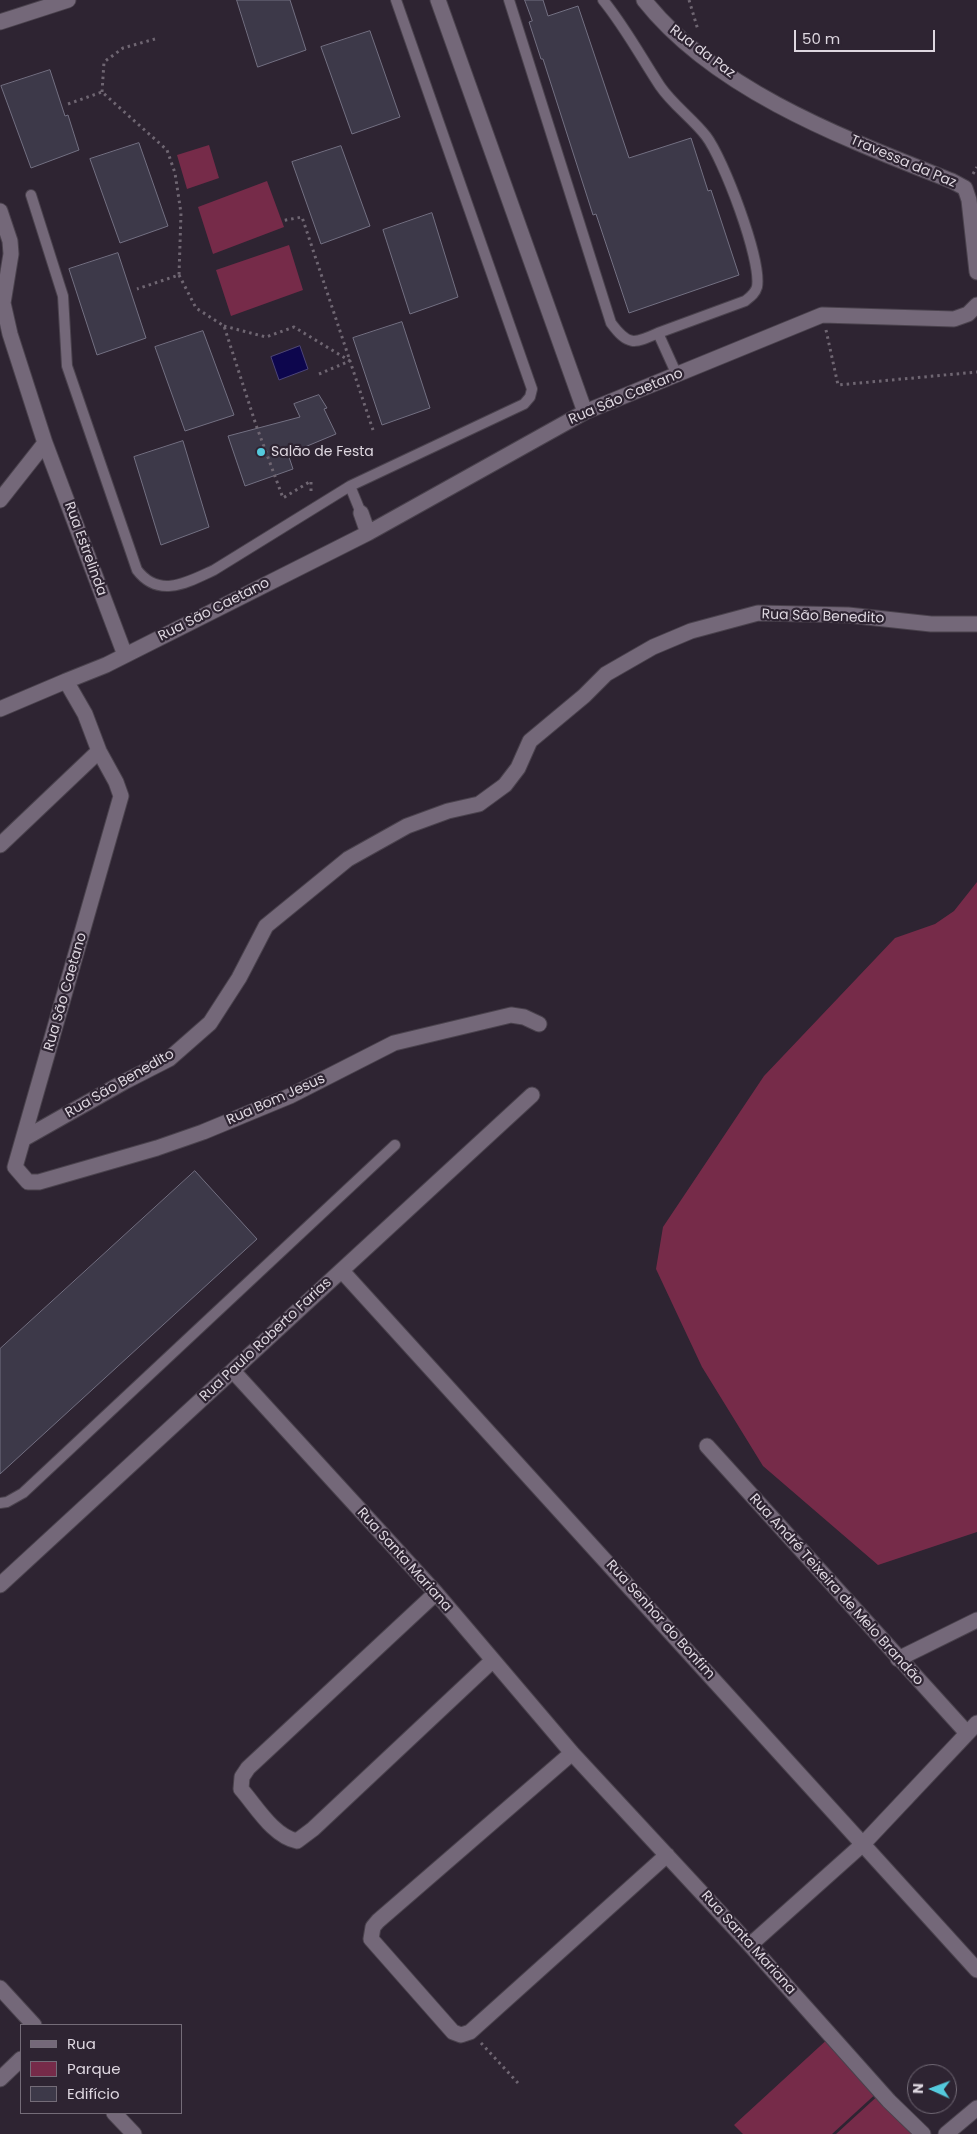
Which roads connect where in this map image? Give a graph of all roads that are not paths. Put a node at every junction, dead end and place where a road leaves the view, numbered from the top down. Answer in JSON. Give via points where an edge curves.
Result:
{"nodes":[{"id":1,"x":68,"y":0,"type":"edge"},
{"id":2,"x":396,"y":0,"type":"edge"},
{"id":3,"x":438,"y":0,"type":"edge"},
{"id":4,"x":509,"y":0,"type":"edge"},
{"id":5,"x":603,"y":0,"type":"edge"},
{"id":6,"x":644,"y":0,"type":"edge"},
{"id":7,"x":0,"y":22,"type":"edge"},
{"id":8,"x":765,"y":98,"type":"joint"},
{"id":9,"x":32,"y":195,"type":"dead end"},
{"id":10,"x":0,"y":211,"type":"edge"},
{"id":11,"x":977,"y":272,"type":"edge"},
{"id":12,"x":977,"y":305,"type":"edge"},
{"id":13,"x":658,"y":333,"type":"junction"},
{"id":14,"x":677,"y":375,"type":"junction"},
{"id":15,"x":585,"y":412,"type":"junction"},
{"id":16,"x":45,"y":442,"type":"junction"},
{"id":17,"x":350,"y":486,"type":"junction"},
{"id":18,"x":0,"y":500,"type":"edge"},
{"id":19,"x":361,"y":513,"type":"joint"},
{"id":20,"x":368,"y":533,"type":"junction"},
{"id":21,"x":977,"y":624,"type":"edge"},
{"id":22,"x":125,"y":655,"type":"junction"},
{"id":23,"x":66,"y":682,"type":"junction"},
{"id":24,"x":0,"y":708,"type":"edge"},
{"id":25,"x":99,"y":751,"type":"junction"},
{"id":26,"x":0,"y":845,"type":"edge"},
{"id":27,"x":539,"y":1024,"type":"dead end"},
{"id":28,"x":532,"y":1095,"type":"dead end"},
{"id":29,"x":25,"y":1138,"type":"junction"},
{"id":30,"x":395,"y":1145,"type":"dead end"},
{"id":31,"x":15,"y":1167,"type":"joint"},
{"id":32,"x":342,"y":1271,"type":"junction"},
{"id":33,"x":233,"y":1371,"type":"junction"},
{"id":34,"x":707,"y":1446,"type":"dead end"},
{"id":35,"x":0,"y":1503,"type":"edge"},
{"id":36,"x":0,"y":1585,"type":"edge"},
{"id":37,"x":436,"y":1594,"type":"junction"},
{"id":38,"x":977,"y":1620,"type":"edge"},
{"id":39,"x":898,"y":1659,"type":"junction"},
{"id":40,"x":492,"y":1661,"type":"junction"},
{"id":41,"x":972,"y":1728,"type":"edge"},
{"id":42,"x":572,"y":1753,"type":"junction"},
{"id":43,"x":863,"y":1844,"type":"junction"},
{"id":44,"x":667,"y":1855,"type":"junction"},
{"id":45,"x":750,"y":1945,"type":"junction"},
{"id":46,"x":977,"y":1970,"type":"edge"},
{"id":47,"x":0,"y":1988,"type":"edge"},
{"id":48,"x":33,"y":2024,"type":"edge"},
{"id":49,"x":20,"y":2060,"type":"edge"},
{"id":50,"x":0,"y":2079,"type":"edge"},
{"id":51,"x":977,"y":2108,"type":"edge"},
{"id":52,"x":115,"y":2114,"type":"edge"},
{"id":53,"x":132,"y":2134,"type":"edge"},
{"id":54,"x":923,"y":2134,"type":"edge"},
{"id":55,"x":946,"y":2134,"type":"edge"}],
"edges":[{"from":1,"to":7,"type":"street"},
{"from":2,"to":17,"type":"lane","via":[[532,389],[524,404]]},
{"from":3,"to":15,"type":"street"},
{"from":4,"to":13,"type":"lane","via":[[611,323],[622,337],[630,341],[638,342]]},
{"from":5,"to":13,"type":"lane","via":[[661,87],[706,137],[722,163],[748,232],[756,275],[757,286],[745,301]]},
{"from":6,"to":8,"type":"street","name":"Rua da Paz","via":[[676,35]]},
{"from":8,"to":11,"type":"street","name":"Travessa da Paz","via":[[821,127],[965,188]]},
{"from":9,"to":17,"type":"lane","via":[[63,296],[67,366],[137,570],[143,579],[158,586],[190,582]]},
{"from":10,"to":16,"type":"street","name":"Rua Estrelinda","via":[[10,240],[11,254],[3,303]]},
{"from":12,"to":14,"type":"street","name":"Rua São Caetano","via":[[968,314],[954,319],[822,315]]},
{"from":13,"to":14,"type":"lane"},
{"from":14,"to":15,"type":"street","name":"Rua São Caetano"},
{"from":15,"to":20,"type":"street","name":"Rua São Caetano"},
{"from":16,"to":18,"type":"street"},
{"from":16,"to":22,"type":"street","name":"Rua Estrelinda"},
{"from":17,"to":19,"type":"lane"},
{"from":19,"to":20,"type":"street"},
{"from":20,"to":22,"type":"street","name":"Rua São Caetano"},
{"from":21,"to":29,"type":"street","name":"Rua São Benedito","via":[[931,624],[848,615],[758,613],[691,631],[654,647],[606,674],[530,741],[518,768],[505,785],[479,804],[448,810],[407,826],[348,859],[266,926],[210,1024],[169,1058]]},
{"from":22,"to":23,"type":"street","name":"Rua São Caetano"},
{"from":23,"to":24,"type":"street"},
{"from":23,"to":25,"type":"street","name":"Rua São Caetano","via":[[85,714]]},
{"from":25,"to":26,"type":"street"},
{"from":25,"to":29,"type":"street","name":"Rua São Caetano","via":[[121,796]]},
{"from":27,"to":31,"type":"street","name":"Rua Bom Jesus","via":[[511,1015],[394,1044],[290,1096],[203,1132],[39,1182],[28,1182]]},
{"from":28,"to":32,"type":"street","name":"Rua Paulo Roberto Farias"},
{"from":29,"to":31,"type":"street","name":"Rua São Caetano"},
{"from":30,"to":35,"type":"lane","via":[[23,1493]]},
{"from":32,"to":33,"type":"street","name":"Rua Paulo Roberto Farias"},
{"from":32,"to":43,"type":"street","name":"Rua Senhor do Bonfim"},
{"from":33,"to":36,"type":"street","name":"Rua Paulo Roberto Farias"},
{"from":33,"to":37,"type":"street","name":"Rua Santa Mariana"},
{"from":34,"to":39,"type":"street","name":"Rua André Teixeira de Melo Brandão"},
{"from":37,"to":40,"type":"street","name":"Rua Santa Mariana"},
{"from":37,"to":40,"type":"street","via":[[248,1768],[242,1777],[241,1789],[278,1831],[297,1841]]},
{"from":38,"to":39,"type":"street"},
{"from":39,"to":41,"type":"street","name":"Rua André Teixeira de Melo Brandão"},
{"from":40,"to":42,"type":"street","name":"Rua Santa Mariana"},
{"from":41,"to":43,"type":"street"},
{"from":42,"to":44,"type":"street","name":"Rua Santa Mariana"},
{"from":42,"to":44,"type":"street","via":[[373,1927],[371,1939],[453,2032],[461,2035],[470,2032]]},
{"from":43,"to":45,"type":"street"},
{"from":43,"to":46,"type":"street","name":"Rua Senhor do Bonfim"},
{"from":44,"to":45,"type":"street","name":"Rua Santa Mariana"},
{"from":45,"to":54,"type":"street","name":"Rua Santa Mariana"},
{"from":47,"to":48,"type":"street"},
{"from":49,"to":50,"type":"street"},
{"from":51,"to":55,"type":"street"},
{"from":52,"to":53,"type":"street"}]}
